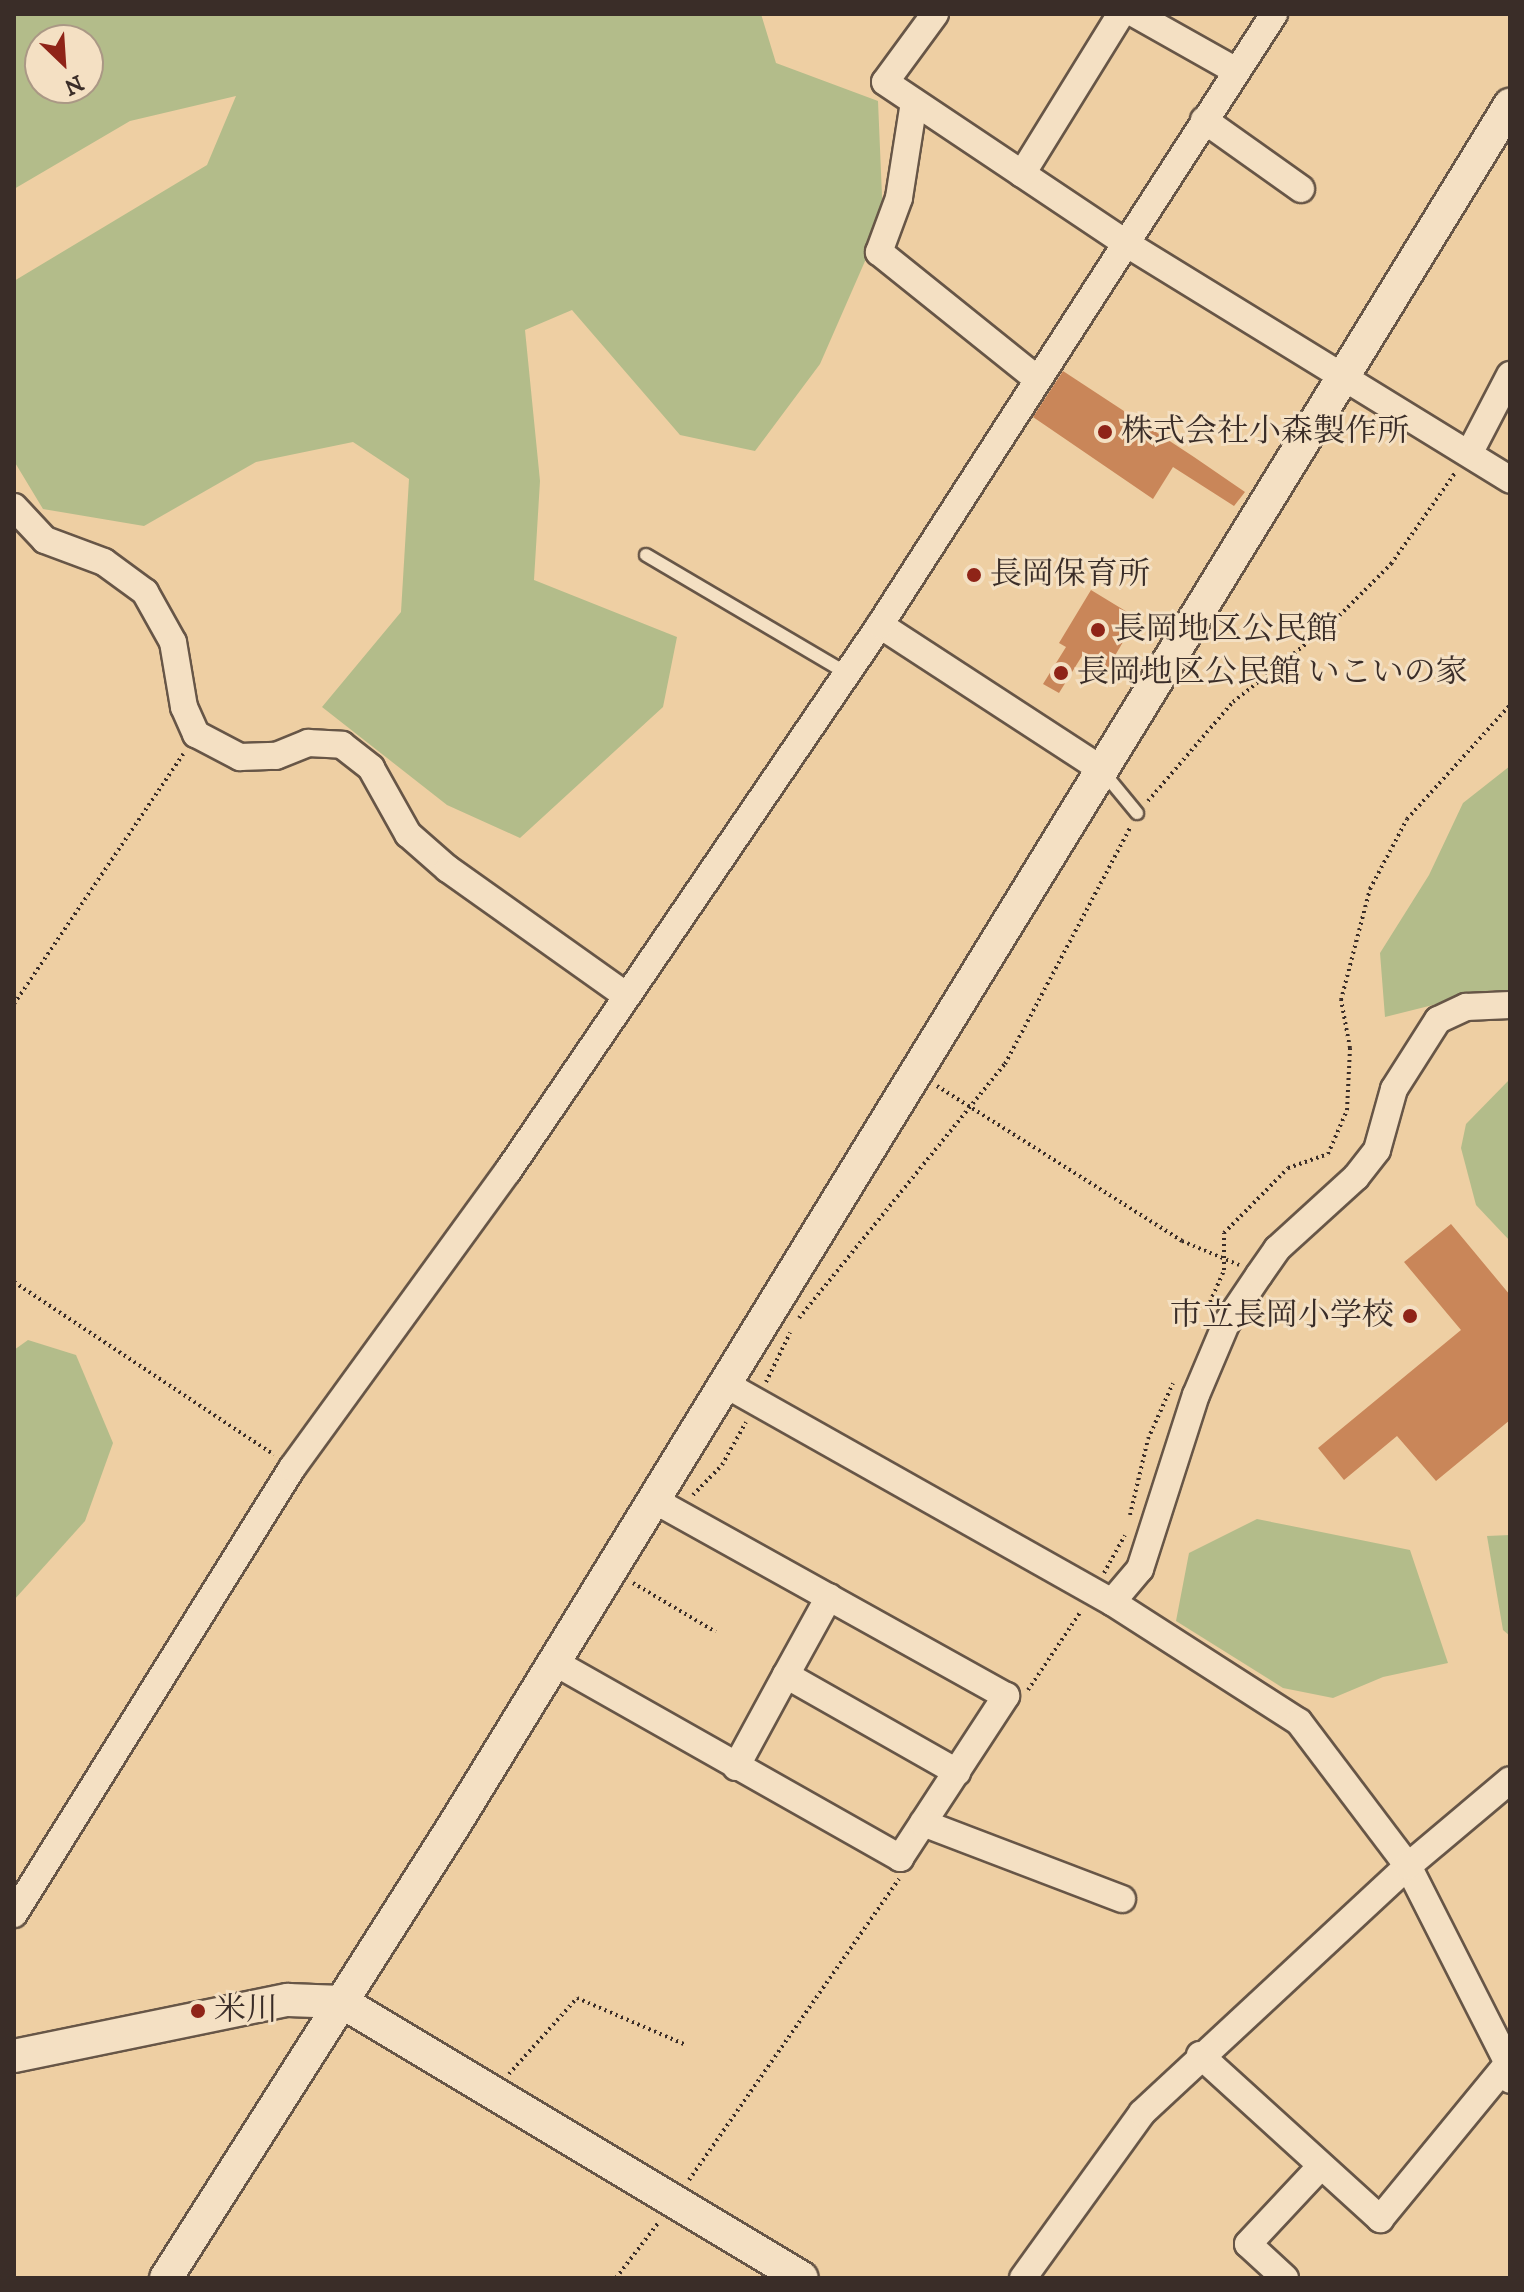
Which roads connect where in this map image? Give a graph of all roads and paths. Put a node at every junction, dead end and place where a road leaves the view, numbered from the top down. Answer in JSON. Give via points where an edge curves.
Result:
{"nodes":[{"id":1,"x":935,"y":14,"type":"edge"},
{"id":2,"x":1121,"y":14,"type":"edge"},
{"id":3,"x":1135,"y":14,"type":"edge"},
{"id":4,"x":1274,"y":14,"type":"edge"},
{"id":5,"x":1236,"y":71,"type":"junction"},
{"id":6,"x":914,"y":102,"type":"junction"},
{"id":7,"x":1510,"y":105,"type":"edge"},
{"id":8,"x":1204,"y":120,"type":"junction"},
{"id":9,"x":1022,"y":174,"type":"junction"},
{"id":10,"x":1301,"y":189,"type":"dead end"},
{"id":11,"x":1127,"y":244,"type":"junction"},
{"id":12,"x":1343,"y":375,"type":"junction"},
{"id":13,"x":1510,"y":375,"type":"edge"},
{"id":14,"x":1037,"y":379,"type":"junction"},
{"id":15,"x":1470,"y":452,"type":"junction"},
{"id":16,"x":1510,"y":480,"type":"edge"},
{"id":17,"x":14,"y":507,"type":"edge"},
{"id":18,"x":646,"y":555,"type":"dead end"},
{"id":19,"x":880,"y":625,"type":"junction"},
{"id":20,"x":846,"y":673,"type":"junction"},
{"id":21,"x":1510,"y":705,"type":"edge"},
{"id":22,"x":196,"y":734,"type":"junction"},
{"id":23,"x":1099,"y":768,"type":"junction"},
{"id":24,"x":1137,"y":813,"type":"junction"},
{"id":25,"x":627,"y":996,"type":"junction"},
{"id":26,"x":14,"y":1004,"type":"edge"},
{"id":27,"x":1510,"y":1005,"type":"edge"},
{"id":28,"x":913,"y":1071,"type":"junction"},
{"id":29,"x":974,"y":1109,"type":"junction"},
{"id":30,"x":1224,"y":1258,"type":"junction"},
{"id":31,"x":1259,"y":1275,"type":"junction"},
{"id":32,"x":14,"y":1282,"type":"edge"},
{"id":33,"x":1205,"y":1312,"type":"dead end"},
{"id":34,"x":1180,"y":1368,"type":"dead end"},
{"id":35,"x":725,"y":1384,"type":"junction"},
{"id":36,"x":758,"y":1401,"type":"junction"},
{"id":37,"x":292,"y":1468,"type":"junction"},
{"id":38,"x":665,"y":1506,"type":"junction"},
{"id":39,"x":640,"y":1571,"type":"dead end"},
{"id":40,"x":633,"y":1583,"type":"junction"},
{"id":41,"x":625,"y":1596,"type":"dead end"},
{"id":42,"x":1103,"y":1596,"type":"junction"},
{"id":43,"x":829,"y":1597,"type":"junction"},
{"id":44,"x":716,"y":1632,"type":"dead end"},
{"id":45,"x":554,"y":1662,"type":"junction"},
{"id":46,"x":786,"y":1675,"type":"junction"},
{"id":47,"x":1006,"y":1696,"type":"junction"},
{"id":48,"x":736,"y":1767,"type":"junction"},
{"id":49,"x":957,"y":1772,"type":"junction"},
{"id":50,"x":1510,"y":1780,"type":"edge"},
{"id":51,"x":923,"y":1823,"type":"junction"},
{"id":52,"x":1408,"y":1866,"type":"junction"},
{"id":53,"x":901,"y":1877,"type":"dead end"},
{"id":54,"x":1122,"y":1899,"type":"dead end"},
{"id":55,"x":14,"y":1914,"type":"edge"},
{"id":56,"x":342,"y":2002,"type":"junction"},
{"id":57,"x":686,"y":2045,"type":"dead end"},
{"id":58,"x":1200,"y":2055,"type":"junction"},
{"id":59,"x":14,"y":2056,"type":"edge"},
{"id":60,"x":1509,"y":2069,"type":"edge"},
{"id":61,"x":496,"y":2088,"type":"junction"},
{"id":62,"x":1321,"y":2166,"type":"junction"},
{"id":63,"x":674,"y":2200,"type":"junction"},
{"id":64,"x":166,"y":2278,"type":"edge"},
{"id":65,"x":616,"y":2278,"type":"edge"},
{"id":66,"x":802,"y":2278,"type":"edge"},
{"id":67,"x":1023,"y":2278,"type":"edge"},
{"id":68,"x":1285,"y":2278,"type":"edge"}],
"edges":[{"from":1,"to":6,"type":"street","via":[[885,82]]},
{"from":2,"to":9,"type":"street"},
{"from":3,"to":5,"type":"street"},
{"from":4,"to":5,"type":"street"},
{"from":5,"to":8,"type":"street"},
{"from":6,"to":9,"type":"street"},
{"from":6,"to":14,"type":"street","via":[[899,198],[879,252]]},
{"from":7,"to":12,"type":"street"},
{"from":8,"to":10,"type":"street"},
{"from":8,"to":11,"type":"street"},
{"from":9,"to":11,"type":"street"},
{"from":11,"to":12,"type":"street"},
{"from":11,"to":14,"type":"street"},
{"from":12,"to":15,"type":"street"},
{"from":12,"to":23,"type":"street"},
{"from":13,"to":15,"type":"street"},
{"from":14,"to":19,"type":"street"},
{"from":15,"to":16,"type":"street"},
{"from":15,"to":24,"type":"path","via":[[1391,564],[1331,624],[1233,702]]},
{"from":17,"to":22,"type":"street","via":[[45,540],[104,562],[145,592],[173,642]]},
{"from":18,"to":20,"type":"lane"},
{"from":19,"to":20,"type":"street"},
{"from":19,"to":23,"type":"street"},
{"from":20,"to":25,"type":"street"},
{"from":21,"to":30,"type":"path","via":[[1407,819],[1370,889],[1341,1000],[1350,1048],[1347,1110],[1328,1154],[1288,1168],[1240,1212],[1224,1233]]},
{"from":22,"to":25,"type":"street","via":[[240,757],[276,756],[308,743],[342,745],[371,768],[408,834],[448,869]]},
{"from":22,"to":26,"type":"path"},
{"from":23,"to":24,"type":"lane"},
{"from":23,"to":28,"type":"street"},
{"from":24,"to":29,"type":"path","via":[[1005,1064]]},
{"from":25,"to":37,"type":"street","via":[[508,1171]]},
{"from":27,"to":31,"type":"street","via":[[1466,1007],[1438,1020],[1394,1089],[1377,1150],[1356,1177],[1277,1249]]},
{"from":28,"to":29,"type":"path"},
{"from":28,"to":35,"type":"street"},
{"from":29,"to":30,"type":"path","via":[[1182,1241]]},
{"from":29,"to":36,"type":"path","via":[[907,1182],[794,1324]]},
{"from":30,"to":31,"type":"path"},
{"from":30,"to":33,"type":"path"},
{"from":31,"to":42,"type":"street","via":[[1226,1324],[1196,1395],[1140,1569]]},
{"from":32,"to":37,"type":"path","via":[[91,1328]]},
{"from":34,"to":42,"type":"path","via":[[1148,1439],[1127,1530]]},
{"from":35,"to":36,"type":"street"},
{"from":35,"to":38,"type":"street"},
{"from":36,"to":38,"type":"path","via":[[722,1465]]},
{"from":36,"to":42,"type":"street"},
{"from":37,"to":55,"type":"street"},
{"from":38,"to":43,"type":"street"},
{"from":38,"to":45,"type":"street"},
{"from":39,"to":40,"type":"path"},
{"from":40,"to":41,"type":"path"},
{"from":40,"to":44,"type":"path"},
{"from":42,"to":47,"type":"path","via":[[1022,1699]]},
{"from":42,"to":52,"type":"street","via":[[1299,1722]]},
{"from":43,"to":46,"type":"street"},
{"from":43,"to":47,"type":"street"},
{"from":45,"to":48,"type":"street"},
{"from":45,"to":56,"type":"street"},
{"from":46,"to":48,"type":"street"},
{"from":46,"to":49,"type":"street"},
{"from":47,"to":49,"type":"street"},
{"from":48,"to":51,"type":"street","via":[[900,1858]]},
{"from":49,"to":51,"type":"street"},
{"from":50,"to":52,"type":"street"},
{"from":51,"to":54,"type":"street"},
{"from":52,"to":58,"type":"street"},
{"from":52,"to":60,"type":"street"},
{"from":53,"to":63,"type":"path"},
{"from":56,"to":59,"type":"street","via":[[288,2000]]},
{"from":56,"to":61,"type":"street"},
{"from":56,"to":64,"type":"street"},
{"from":57,"to":61,"type":"path","via":[[577,1998]]},
{"from":58,"to":62,"type":"street"},
{"from":58,"to":67,"type":"street","via":[[1142,2113]]},
{"from":60,"to":62,"type":"street","via":[[1380,2219]]},
{"from":61,"to":63,"type":"street"},
{"from":62,"to":68,"type":"street","via":[[1248,2244]]},
{"from":63,"to":65,"type":"path"},
{"from":63,"to":66,"type":"street"}]}
